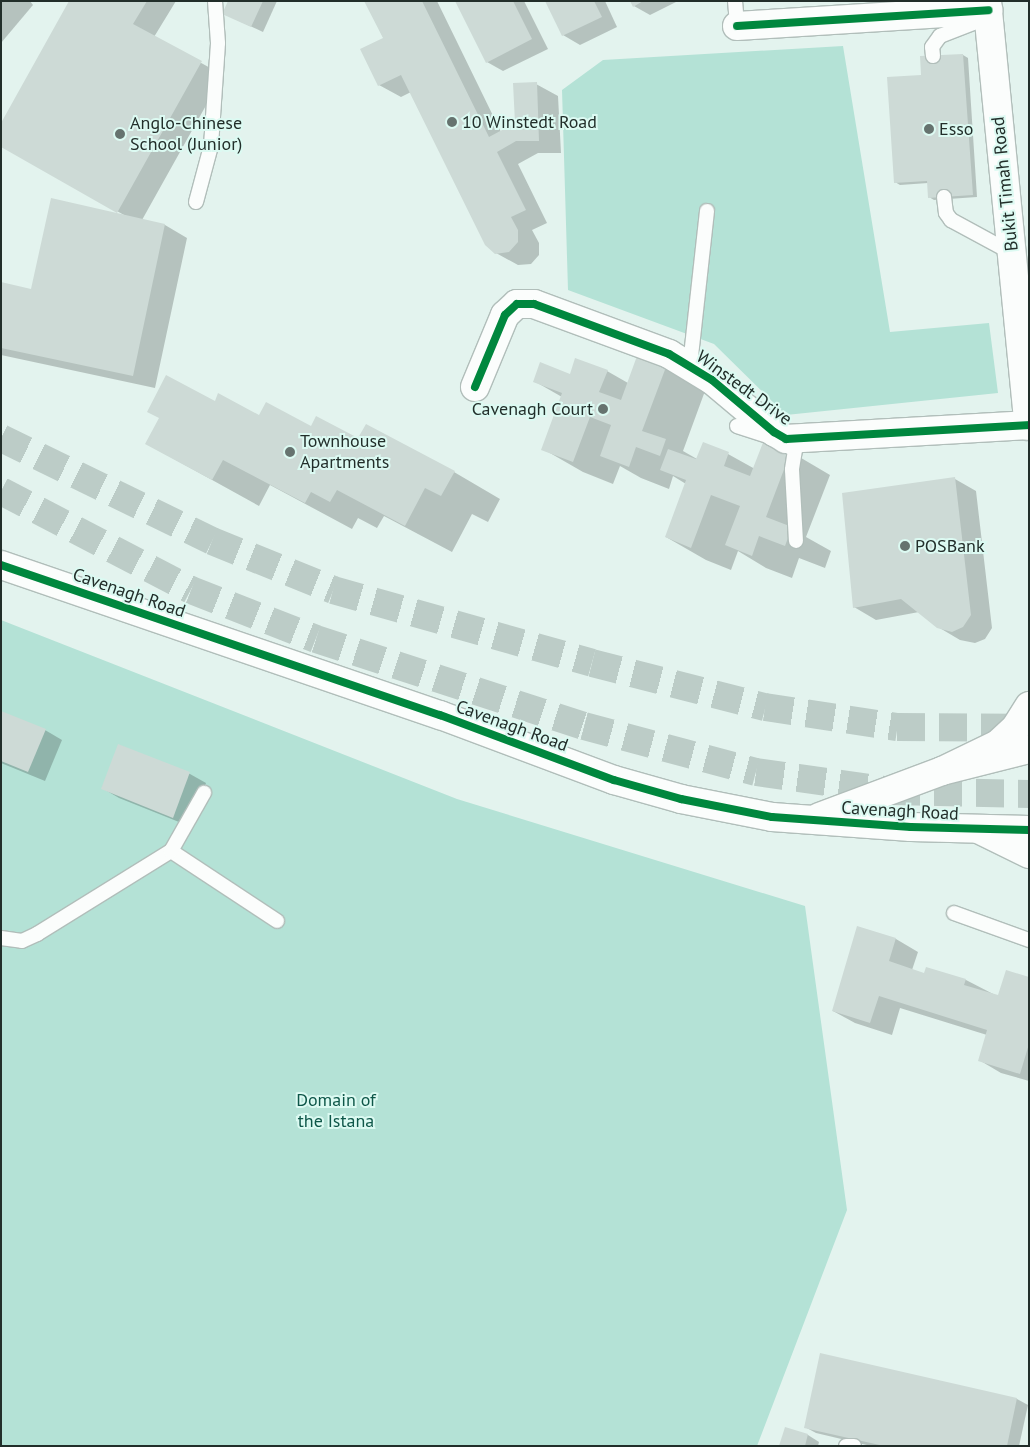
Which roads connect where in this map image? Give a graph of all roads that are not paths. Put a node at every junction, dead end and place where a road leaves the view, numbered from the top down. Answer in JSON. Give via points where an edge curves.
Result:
{"nodes":[{"id":1,"x":215,"y":1,"type":"edge"},
{"id":2,"x":988,"y":9,"type":"edge"},
{"id":3,"x":736,"y":14,"type":"edge"},
{"id":4,"x":933,"y":56,"type":"dead end"},
{"id":5,"x":944,"y":197,"type":"dead end"},
{"id":6,"x":196,"y":202,"type":"dead end"},
{"id":7,"x":707,"y":211,"type":"dead end"},
{"id":8,"x":1012,"y":252,"type":"junction"},
{"id":9,"x":690,"y":365,"type":"junction"},
{"id":10,"x":476,"y":387,"type":"dead end"},
{"id":11,"x":737,"y":426,"type":"dead end"},
{"id":12,"x":1029,"y":426,"type":"edge"},
{"id":13,"x":772,"y":434,"type":"junction"},
{"id":14,"x":796,"y":541,"type":"dead end"},
{"id":15,"x":1,"y":565,"type":"edge"},
{"id":16,"x":1029,"y":706,"type":"edge"},
{"id":17,"x":1029,"y":750,"type":"edge"},
{"id":18,"x":942,"y":771,"type":"junction"},
{"id":19,"x":204,"y":793,"type":"dead end"},
{"id":20,"x":811,"y":820,"type":"junction"},
{"id":21,"x":980,"y":830,"type":"junction"},
{"id":22,"x":1029,"y":830,"type":"edge"},
{"id":23,"x":171,"y":851,"type":"junction"},
{"id":24,"x":1029,"y":854,"type":"edge"},
{"id":25,"x":954,"y":912,"type":"dead end"},
{"id":26,"x":277,"y":921,"type":"dead end"},
{"id":27,"x":1,"y":938,"type":"edge"},
{"id":28,"x":1029,"y":940,"type":"edge"},
{"id":29,"x":846,"y":1446,"type":"edge"},
{"id":30,"x":854,"y":1446,"type":"edge"}],
"edges":[{"from":1,"to":6,"type":"lane","via":[[218,43],[211,146]]},
{"from":2,"to":3,"type":"main road"},
{"from":2,"to":4,"type":"lane","via":[[940,36],[932,47]]},
{"from":2,"to":8,"type":"main road","name":"Bukit Timah Road"},
{"from":5,"to":8,"type":"lane","via":[[946,213],[951,220]]},
{"from":7,"to":9,"type":"lane"},
{"from":8,"to":12,"type":"main road","name":"Bukit Timah Road"},
{"from":9,"to":10,"type":"main road","name":"Winstedt Drive","via":[[670,354],[534,304],[517,304],[505,315]]},
{"from":9,"to":13,"type":"main road","name":"Winstedt Drive","via":[[712,380]]},
{"from":11,"to":13,"type":"lane"},
{"from":12,"to":13,"type":"main road","name":"Winstedt Drive","via":[[800,439]]},
{"from":13,"to":14,"type":"lane","via":[[795,450],[792,470]]},
{"from":15,"to":20,"type":"main road","name":"Cavenagh Road","via":[[431,712],[614,780],[681,799],[772,817]]},
{"from":16,"to":18,"type":"main road","via":[[1016,727],[998,744]]},
{"from":17,"to":18,"type":"main road","name":"Cavenagh Road"},
{"from":18,"to":20,"type":"main road","name":"Cavenagh Road"},
{"from":19,"to":23,"type":"lane"},
{"from":20,"to":21,"type":"main road","name":"Cavenagh Road"},
{"from":21,"to":22,"type":"main road","name":"Cavenagh Road"},
{"from":21,"to":24,"type":"main road"},
{"from":23,"to":26,"type":"lane"},
{"from":23,"to":27,"type":"lane","via":[[37,934],[22,941]]},
{"from":25,"to":28,"type":"lane"},
{"from":29,"to":30,"type":"lane"}]}
